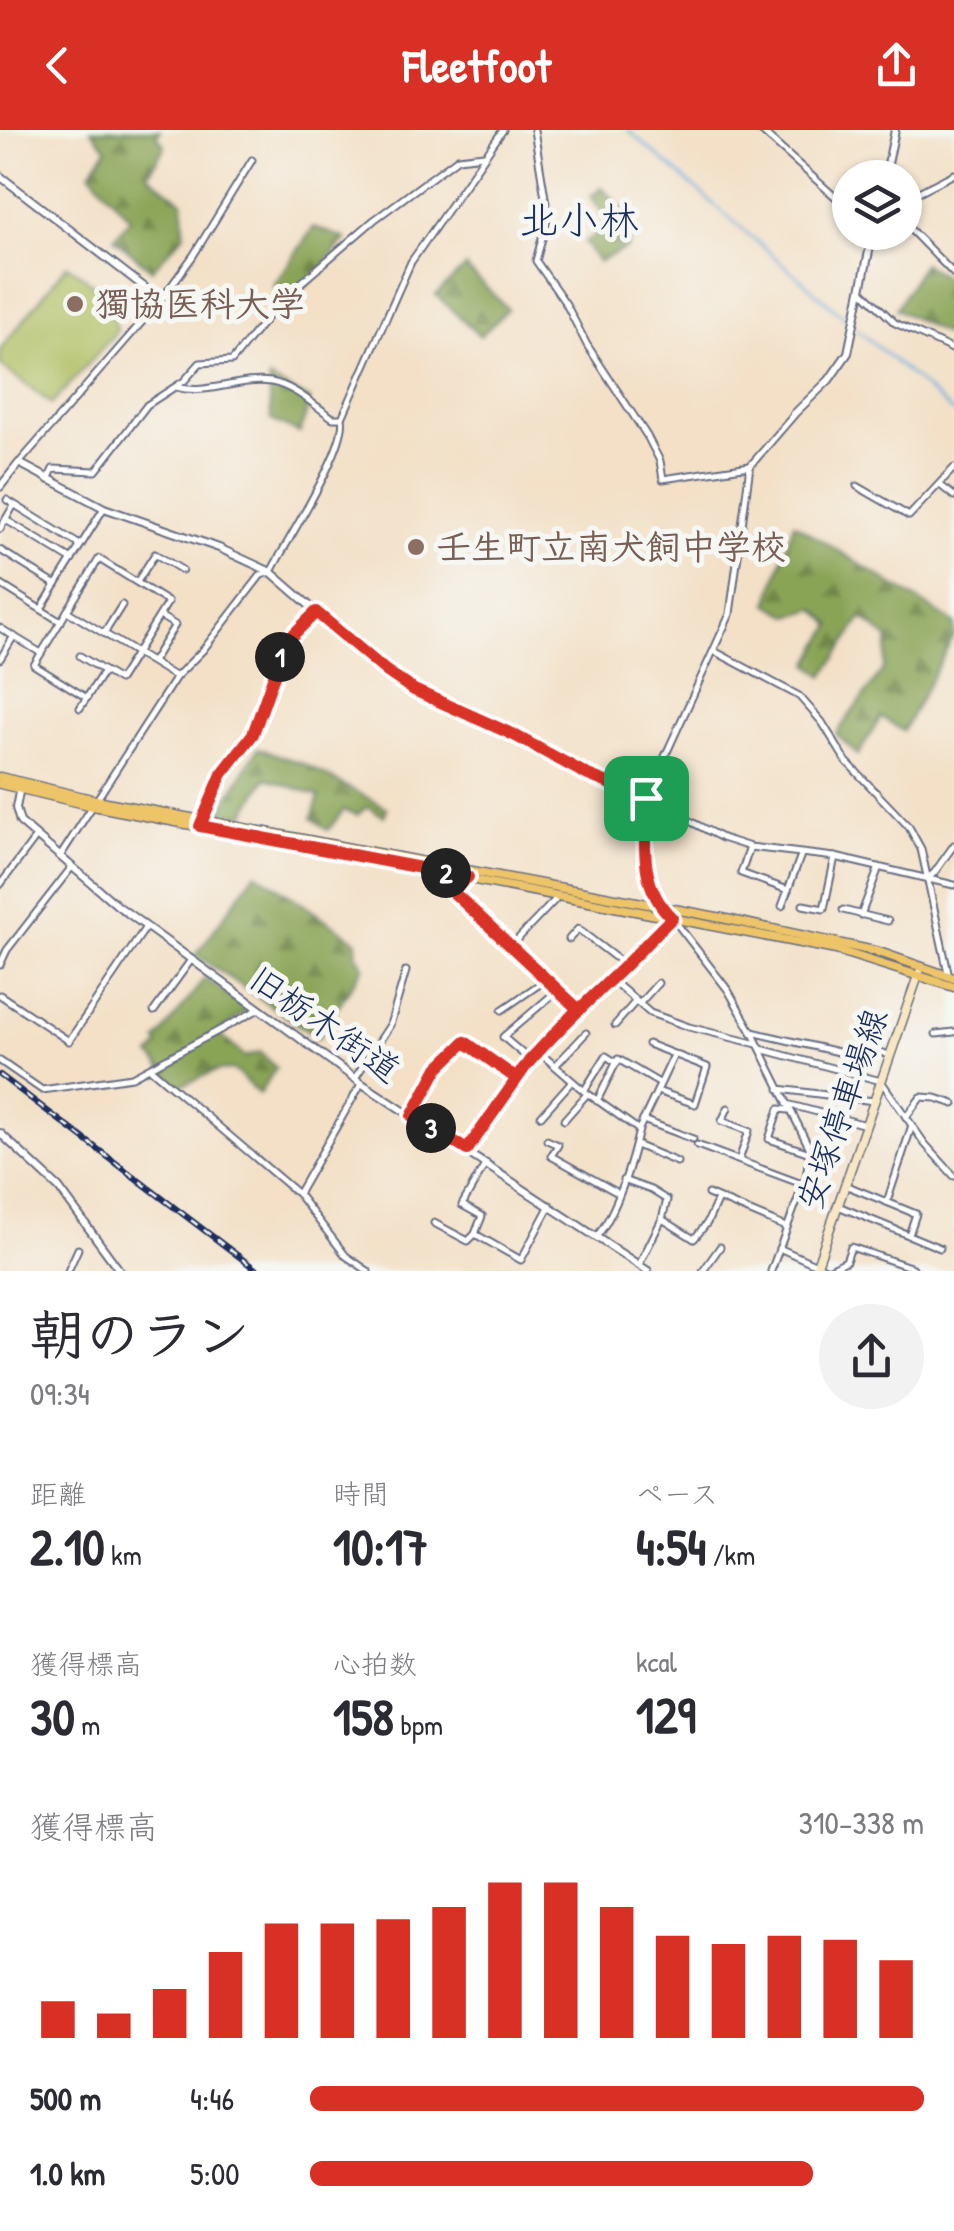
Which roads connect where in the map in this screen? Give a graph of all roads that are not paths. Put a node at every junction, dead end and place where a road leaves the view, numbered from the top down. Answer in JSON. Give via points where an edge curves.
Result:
{"nodes":[{"id":1,"x":503,"y":130,"type":"edge"},
{"id":2,"x":534,"y":130,"type":"edge"},
{"id":3,"x":760,"y":130,"type":"edge"},
{"id":4,"x":895,"y":130,"type":"edge"},
{"id":5,"x":484,"y":155,"type":"junction"},
{"id":6,"x":252,"y":160,"type":"dead end"},
{"id":7,"x":889,"y":160,"type":"edge"},
{"id":8,"x":954,"y":174,"type":"edge"},
{"id":9,"x":0,"y":176,"type":"edge"},
{"id":10,"x":922,"y":190,"type":"edge"},
{"id":11,"x":832,"y":194,"type":"edge"},
{"id":12,"x":922,"y":241,"type":"edge"},
{"id":13,"x":869,"y":250,"type":"edge"},
{"id":14,"x":954,"y":274,"type":"edge"},
{"id":15,"x":861,"y":290,"type":"junction"},
{"id":16,"x":161,"y":300,"type":"junction"},
{"id":17,"x":954,"y":350,"type":"edge"},
{"id":18,"x":176,"y":387,"type":"junction"},
{"id":19,"x":794,"y":414,"type":"joint"},
{"id":20,"x":342,"y":418,"type":"junction"},
{"id":21,"x":19,"y":463,"type":"junction"},
{"id":22,"x":750,"y":466,"type":"junction"},
{"id":23,"x":954,"y":468,"type":"edge"},
{"id":24,"x":48,"y":480,"type":"junction"},
{"id":25,"x":940,"y":484,"type":"junction"},
{"id":26,"x":858,"y":486,"type":"dead end"},
{"id":27,"x":0,"y":487,"type":"edge"},
{"id":28,"x":954,"y":496,"type":"edge"},
{"id":29,"x":6,"y":500,"type":"dead end"},
{"id":30,"x":14,"y":505,"type":"junction"},
{"id":31,"x":104,"y":508,"type":"junction"},
{"id":32,"x":6,"y":520,"type":"junction"},
{"id":33,"x":0,"y":529,"type":"edge"},
{"id":34,"x":80,"y":545,"type":"junction"},
{"id":35,"x":0,"y":550,"type":"edge"},
{"id":36,"x":72,"y":560,"type":"junction"},
{"id":37,"x":182,"y":570,"type":"dead end"},
{"id":38,"x":271,"y":572,"type":"junction"},
{"id":39,"x":137,"y":582,"type":"junction"},
{"id":40,"x":0,"y":584,"type":"edge"},
{"id":41,"x":56,"y":585,"type":"junction"},
{"id":42,"x":122,"y":605,"type":"dead end"},
{"id":43,"x":41,"y":609,"type":"junction"},
{"id":44,"x":68,"y":611,"type":"junction"},
{"id":45,"x":316,"y":612,"type":"junction"},
{"id":46,"x":160,"y":616,"type":"junction"},
{"id":47,"x":61,"y":622,"type":"junction"},
{"id":48,"x":0,"y":628,"type":"edge"},
{"id":49,"x":105,"y":634,"type":"junction"},
{"id":50,"x":14,"y":636,"type":"junction"},
{"id":51,"x":713,"y":651,"type":"junction"},
{"id":52,"x":136,"y":652,"type":"junction"},
{"id":53,"x":41,"y":653,"type":"junction"},
{"id":54,"x":80,"y":656,"type":"dead end"},
{"id":55,"x":0,"y":659,"type":"edge"},
{"id":56,"x":152,"y":662,"type":"junction"},
{"id":57,"x":104,"y":671,"type":"junction"},
{"id":58,"x":176,"y":676,"type":"junction"},
{"id":59,"x":87,"y":698,"type":"junction"},
{"id":60,"x":80,"y":708,"type":"dead end"},
{"id":61,"x":0,"y":780,"type":"edge"},
{"id":62,"x":20,"y":787,"type":"junction"},
{"id":63,"x":646,"y":798,"type":"junction"},
{"id":64,"x":94,"y":803,"type":"junction"},
{"id":65,"x":200,"y":822,"type":"junction"},
{"id":66,"x":36,"y":837,"type":"junction"},
{"id":67,"x":954,"y":845,"type":"edge"},
{"id":68,"x":750,"y":847,"type":"junction"},
{"id":69,"x":801,"y":855,"type":"junction"},
{"id":70,"x":835,"y":857,"type":"junction"},
{"id":71,"x":59,"y":858,"type":"junction"},
{"id":72,"x":878,"y":867,"type":"junction"},
{"id":73,"x":71,"y":868,"type":"junction"},
{"id":74,"x":468,"y":877,"type":"junction"},
{"id":75,"x":928,"y":878,"type":"junction"},
{"id":76,"x":0,"y":885,"type":"edge"},
{"id":77,"x":954,"y":885,"type":"edge"},
{"id":78,"x":788,"y":890,"type":"junction"},
{"id":79,"x":554,"y":900,"type":"dead end"},
{"id":80,"x":803,"y":904,"type":"dead end"},
{"id":81,"x":659,"y":906,"type":"junction"},
{"id":82,"x":782,"y":906,"type":"dead end"},
{"id":83,"x":844,"y":910,"type":"dead end"},
{"id":84,"x":861,"y":915,"type":"junction"},
{"id":85,"x":672,"y":918,"type":"junction"},
{"id":86,"x":888,"y":921,"type":"dead end"},
{"id":87,"x":146,"y":927,"type":"junction"},
{"id":88,"x":569,"y":939,"type":"dead end"},
{"id":89,"x":512,"y":945,"type":"junction"},
{"id":90,"x":191,"y":960,"type":"junction"},
{"id":91,"x":626,"y":964,"type":"junction"},
{"id":92,"x":0,"y":965,"type":"edge"},
{"id":93,"x":920,"y":970,"type":"junction"},
{"id":94,"x":406,"y":971,"type":"dead end"},
{"id":95,"x":951,"y":977,"type":"edge"},
{"id":96,"x":546,"y":979,"type":"junction"},
{"id":97,"x":611,"y":980,"type":"junction"},
{"id":98,"x":658,"y":982,"type":"dead end"},
{"id":99,"x":954,"y":988,"type":"edge"},
{"id":100,"x":558,"y":990,"type":"junction"},
{"id":101,"x":0,"y":996,"type":"edge"},
{"id":102,"x":638,"y":1002,"type":"junction"},
{"id":103,"x":258,"y":1009,"type":"junction"},
{"id":104,"x":578,"y":1009,"type":"junction"},
{"id":105,"x":502,"y":1010,"type":"dead end"},
{"id":106,"x":154,"y":1011,"type":"dead end"},
{"id":107,"x":615,"y":1026,"type":"dead end"},
{"id":108,"x":752,"y":1032,"type":"junction"},
{"id":109,"x":954,"y":1032,"type":"edge"},
{"id":110,"x":586,"y":1033,"type":"dead end"},
{"id":111,"x":936,"y":1034,"type":"dead end"},
{"id":112,"x":648,"y":1044,"type":"dead end"},
{"id":113,"x":759,"y":1047,"type":"junction"},
{"id":114,"x":539,"y":1052,"type":"junction"},
{"id":115,"x":674,"y":1055,"type":"junction"},
{"id":116,"x":890,"y":1055,"type":"junction"},
{"id":117,"x":530,"y":1060,"type":"junction"},
{"id":118,"x":0,"y":1062,"type":"edge"},
{"id":119,"x":617,"y":1063,"type":"junction"},
{"id":120,"x":555,"y":1066,"type":"junction"},
{"id":121,"x":151,"y":1069,"type":"junction"},
{"id":122,"x":516,"y":1078,"type":"junction"},
{"id":123,"x":358,"y":1081,"type":"junction"},
{"id":124,"x":572,"y":1081,"type":"junction"},
{"id":125,"x":881,"y":1081,"type":"junction"},
{"id":126,"x":659,"y":1083,"type":"junction"},
{"id":127,"x":779,"y":1089,"type":"junction"},
{"id":128,"x":656,"y":1091,"type":"junction"},
{"id":129,"x":586,"y":1093,"type":"junction"},
{"id":130,"x":597,"y":1101,"type":"junction"},
{"id":131,"x":874,"y":1102,"type":"junction"},
{"id":132,"x":954,"y":1104,"type":"edge"},
{"id":133,"x":787,"y":1107,"type":"junction"},
{"id":134,"x":728,"y":1108,"type":"dead end"},
{"id":135,"x":412,"y":1116,"type":"junction"},
{"id":136,"x":541,"y":1116,"type":"dead end"},
{"id":137,"x":906,"y":1117,"type":"junction"},
{"id":138,"x":564,"y":1120,"type":"dead end"},
{"id":139,"x":642,"y":1120,"type":"junction"},
{"id":140,"x":912,"y":1124,"type":"junction"},
{"id":141,"x":866,"y":1126,"type":"junction"},
{"id":142,"x":639,"y":1130,"type":"junction"},
{"id":143,"x":0,"y":1133,"type":"edge"},
{"id":144,"x":547,"y":1140,"type":"dead end"},
{"id":145,"x":636,"y":1145,"type":"junction"},
{"id":146,"x":467,"y":1150,"type":"junction"},
{"id":147,"x":810,"y":1154,"type":"junction"},
{"id":148,"x":739,"y":1160,"type":"junction"},
{"id":149,"x":677,"y":1162,"type":"dead end"},
{"id":150,"x":486,"y":1163,"type":"junction"},
{"id":151,"x":954,"y":1176,"type":"edge"},
{"id":152,"x":622,"y":1180,"type":"junction"},
{"id":153,"x":802,"y":1184,"type":"junction"},
{"id":154,"x":845,"y":1184,"type":"junction"},
{"id":155,"x":618,"y":1193,"type":"junction"},
{"id":156,"x":298,"y":1194,"type":"junction"},
{"id":157,"x":708,"y":1194,"type":"dead end"},
{"id":158,"x":718,"y":1199,"type":"junction"},
{"id":159,"x":888,"y":1202,"type":"junction"},
{"id":160,"x":550,"y":1205,"type":"junction"},
{"id":161,"x":838,"y":1206,"type":"junction"},
{"id":162,"x":662,"y":1220,"type":"junction"},
{"id":163,"x":434,"y":1223,"type":"dead end"},
{"id":164,"x":786,"y":1227,"type":"junction"},
{"id":165,"x":474,"y":1234,"type":"junction"},
{"id":166,"x":908,"y":1235,"type":"junction"},
{"id":167,"x":597,"y":1236,"type":"junction"},
{"id":168,"x":720,"y":1247,"type":"dead end"},
{"id":169,"x":779,"y":1248,"type":"junction"},
{"id":170,"x":940,"y":1248,"type":"dead end"},
{"id":171,"x":78,"y":1249,"type":"dead end"},
{"id":172,"x":639,"y":1265,"type":"junction"},
{"id":173,"x":816,"y":1268,"type":"edge"},
{"id":174,"x":68,"y":1271,"type":"edge"},
{"id":175,"x":120,"y":1271,"type":"edge"},
{"id":176,"x":368,"y":1271,"type":"edge"},
{"id":177,"x":648,"y":1271,"type":"edge"},
{"id":178,"x":703,"y":1271,"type":"edge"},
{"id":179,"x":771,"y":1271,"type":"edge"},
{"id":180,"x":912,"y":1271,"type":"edge"}],
"edges":[{"from":1,"to":5,"type":"street"},
{"from":2,"to":22,"type":"street","via":[[548,216],[536,262],[647,436],[664,479]]},
{"from":3,"to":11,"type":"street"},
{"from":4,"to":7,"type":"street"},
{"from":5,"to":18,"type":"street","via":[[458,158],[430,176],[281,300],[232,361],[200,363]]},
{"from":5,"to":20,"type":"street","via":[[411,262]]},
{"from":6,"to":16,"type":"street"},
{"from":8,"to":10,"type":"street"},
{"from":9,"to":16,"type":"street"},
{"from":12,"to":14,"type":"street"},
{"from":13,"to":15,"type":"street"},
{"from":15,"to":17,"type":"street","via":[[896,323]]},
{"from":15,"to":19,"type":"street","via":[[848,353]]},
{"from":16,"to":21,"type":"street"},
{"from":18,"to":20,"type":"street","via":[[276,382]]},
{"from":18,"to":24,"type":"street","via":[[147,406],[96,471],[53,469]]},
{"from":19,"to":22,"type":"street"},
{"from":20,"to":38,"type":"street","via":[[333,462]]},
{"from":21,"to":24,"type":"street"},
{"from":21,"to":27,"type":"street"},
{"from":22,"to":51,"type":"street","via":[[731,610]]},
{"from":23,"to":25,"type":"street"},
{"from":24,"to":31,"type":"street"},
{"from":25,"to":26,"type":"street","via":[[909,516]]},
{"from":25,"to":28,"type":"street"},
{"from":29,"to":30,"type":"street"},
{"from":30,"to":32,"type":"street"},
{"from":30,"to":34,"type":"street"},
{"from":31,"to":34,"type":"street"},
{"from":31,"to":38,"type":"street"},
{"from":32,"to":33,"type":"street"},
{"from":32,"to":36,"type":"street"},
{"from":34,"to":36,"type":"street"},
{"from":35,"to":41,"type":"street"},
{"from":36,"to":41,"type":"street"},
{"from":37,"to":39,"type":"street","via":[[154,554]]},
{"from":38,"to":45,"type":"street"},
{"from":38,"to":58,"type":"street","via":[[260,575]]},
{"from":39,"to":44,"type":"street","via":[[99,559]]},
{"from":39,"to":46,"type":"street","via":[[168,602]]},
{"from":40,"to":43,"type":"street"},
{"from":41,"to":43,"type":"street"},
{"from":42,"to":49,"type":"street"},
{"from":43,"to":47,"type":"street"},
{"from":44,"to":47,"type":"street"},
{"from":44,"to":49,"type":"street"},
{"from":45,"to":63,"type":"street","via":[[414,690]]},
{"from":45,"to":65,"type":"street","via":[[286,642],[253,734],[222,774]]},
{"from":46,"to":52,"type":"street"},
{"from":46,"to":56,"type":"street","via":[[176,625]]},
{"from":47,"to":53,"type":"street"},
{"from":48,"to":50,"type":"street"},
{"from":49,"to":52,"type":"street"},
{"from":50,"to":53,"type":"street"},
{"from":50,"to":55,"type":"street"},
{"from":51,"to":63,"type":"street"},
{"from":51,"to":75,"type":"street","via":[[799,696],[846,761],[908,827],[922,848]]},
{"from":52,"to":56,"type":"street"},
{"from":52,"to":57,"type":"street","via":[[119,680]]},
{"from":53,"to":59,"type":"street","via":[[34,665]]},
{"from":54,"to":57,"type":"street"},
{"from":56,"to":58,"type":"street"},
{"from":57,"to":59,"type":"street"},
{"from":58,"to":64,"type":"street"},
{"from":59,"to":60,"type":"street"},
{"from":61,"to":62,"type":"main road"},
{"from":62,"to":64,"type":"main road"},
{"from":62,"to":66,"type":"street","name":"旧栃木街道","via":[[18,818]]},
{"from":63,"to":68,"type":"street"},
{"from":63,"to":81,"type":"street","via":[[645,858]]},
{"from":64,"to":65,"type":"main road"},
{"from":64,"to":71,"type":"street"},
{"from":65,"to":74,"type":"main road"},
{"from":65,"to":81,"type":"main road"},
{"from":66,"to":71,"type":"street","name":"旧栃木街道"},
{"from":66,"to":76,"type":"street"},
{"from":67,"to":75,"type":"street"},
{"from":68,"to":69,"type":"street"},
{"from":68,"to":78,"type":"street","via":[[741,873]]},
{"from":69,"to":70,"type":"street"},
{"from":69,"to":78,"type":"street"},
{"from":70,"to":72,"type":"street"},
{"from":70,"to":80,"type":"street","via":[[824,908]]},
{"from":71,"to":73,"type":"street","name":"旧栃木街道"},
{"from":72,"to":75,"type":"street"},
{"from":72,"to":84,"type":"street"},
{"from":73,"to":87,"type":"street","name":"旧栃木街道"},
{"from":73,"to":92,"type":"street"},
{"from":74,"to":85,"type":"main road"},
{"from":74,"to":89,"type":"street","via":[[452,891]]},
{"from":75,"to":77,"type":"street"},
{"from":75,"to":95,"type":"street"},
{"from":78,"to":82,"type":"street"},
{"from":79,"to":89,"type":"street"},
{"from":81,"to":85,"type":"street"},
{"from":81,"to":93,"type":"main road","via":[[836,942]]},
{"from":83,"to":84,"type":"street"},
{"from":84,"to":86,"type":"street"},
{"from":85,"to":91,"type":"street"},
{"from":85,"to":93,"type":"main road"},
{"from":85,"to":108,"type":"street"},
{"from":87,"to":90,"type":"street","name":"旧栃木街道"},
{"from":87,"to":101,"type":"street","via":[[68,1041]]},
{"from":88,"to":91,"type":"street","via":[[578,930]]},
{"from":89,"to":96,"type":"street"},
{"from":90,"to":103,"type":"street","name":"旧栃木街道"},
{"from":90,"to":106,"type":"street"},
{"from":91,"to":97,"type":"street"},
{"from":93,"to":95,"type":"main road"},
{"from":93,"to":99,"type":"main road"},
{"from":93,"to":116,"type":"main road","name":"安塚停車場線"},
{"from":94,"to":123,"type":"street","via":[[390,1025]]},
{"from":95,"to":99,"type":"street"},
{"from":96,"to":100,"type":"street"},
{"from":96,"to":105,"type":"street"},
{"from":97,"to":102,"type":"street"},
{"from":97,"to":104,"type":"street"},
{"from":98,"to":102,"type":"street"},
{"from":100,"to":104,"type":"street"},
{"from":100,"to":117,"type":"street","via":[[504,1036]]},
{"from":102,"to":107,"type":"street"},
{"from":102,"to":113,"type":"street","via":[[689,1027]]},
{"from":103,"to":121,"type":"street"},
{"from":103,"to":123,"type":"street","name":"旧栃木街道"},
{"from":104,"to":114,"type":"street"},
{"from":108,"to":113,"type":"street"},
{"from":108,"to":116,"type":"street","via":[[850,1056],[874,1050]]},
{"from":109,"to":111,"type":"street"},
{"from":110,"to":120,"type":"street"},
{"from":112,"to":115,"type":"street"},
{"from":113,"to":125,"type":"street"},
{"from":113,"to":127,"type":"street"},
{"from":114,"to":117,"type":"street"},
{"from":114,"to":120,"type":"street"},
{"from":115,"to":126,"type":"street"},
{"from":115,"to":128,"type":"street","via":[[707,1067],[695,1104]]},
{"from":116,"to":125,"type":"main road","name":"安塚停車場線"},
{"from":117,"to":122,"type":"street"},
{"from":118,"to":121,"type":"street","via":[[42,1090]]},
{"from":119,"to":126,"type":"street"},
{"from":119,"to":129,"type":"street","via":[[606,1056]]},
{"from":119,"to":130,"type":"street"},
{"from":120,"to":124,"type":"street"},
{"from":121,"to":156,"type":"street"},
{"from":122,"to":135,"type":"street","via":[[465,1042],[438,1068]]},
{"from":122,"to":146,"type":"street"},
{"from":123,"to":135,"type":"street","name":"旧栃木街道"},
{"from":123,"to":156,"type":"street"},
{"from":124,"to":129,"type":"street"},
{"from":124,"to":136,"type":"street"},
{"from":125,"to":131,"type":"main road","name":"安塚停車場線"},
{"from":125,"to":137,"type":"street"},
{"from":126,"to":128,"type":"street"},
{"from":127,"to":131,"type":"street"},
{"from":127,"to":133,"type":"street"},
{"from":128,"to":139,"type":"street"},
{"from":129,"to":130,"type":"street"},
{"from":129,"to":138,"type":"street"},
{"from":130,"to":142,"type":"street"},
{"from":131,"to":141,"type":"main road","name":"安塚停車場線"},
{"from":132,"to":137,"type":"street","via":[[921,1097]]},
{"from":133,"to":141,"type":"street"},
{"from":133,"to":147,"type":"street"},
{"from":133,"to":147,"type":"street","via":[[780,1109],[769,1139]]},
{"from":134,"to":148,"type":"street","via":[[722,1120],[749,1131]]},
{"from":135,"to":146,"type":"street","name":"旧栃木街道"},
{"from":137,"to":140,"type":"street"},
{"from":139,"to":142,"type":"street"},
{"from":139,"to":148,"type":"street"},
{"from":140,"to":151,"type":"street"},
{"from":140,"to":159,"type":"street"},
{"from":141,"to":154,"type":"main road","name":"安塚停車場線"},
{"from":142,"to":145,"type":"street"},
{"from":143,"to":175,"type":"street","via":[[59,1188]]},
{"from":144,"to":155,"type":"street","via":[[558,1146],[551,1156]]},
{"from":145,"to":149,"type":"street"},
{"from":145,"to":152,"type":"street"},
{"from":146,"to":150,"type":"street","name":"旧栃木街道"},
{"from":147,"to":153,"type":"street"},
{"from":148,"to":153,"type":"street"},
{"from":150,"to":160,"type":"street","name":"旧栃木街道"},
{"from":150,"to":165,"type":"street","via":[[462,1205],[482,1216]]},
{"from":152,"to":155,"type":"street"},
{"from":152,"to":162,"type":"street","via":[[667,1200]]},
{"from":153,"to":164,"type":"street"},
{"from":154,"to":159,"type":"street"},
{"from":154,"to":161,"type":"main road","name":"安塚停車場線"},
{"from":155,"to":167,"type":"street","via":[[615,1211]]},
{"from":156,"to":176,"type":"street","via":[[346,1256]]},
{"from":157,"to":158,"type":"street"},
{"from":158,"to":162,"type":"street","via":[[694,1239]]},
{"from":158,"to":164,"type":"street"},
{"from":159,"to":166,"type":"street","via":[[916,1214]]},
{"from":160,"to":165,"type":"street","via":[[521,1260]]},
{"from":160,"to":167,"type":"street","name":"旧栃木街道"},
{"from":161,"to":166,"type":"street"},
{"from":161,"to":173,"type":"main road","name":"安塚停車場線"},
{"from":162,"to":172,"type":"street"},
{"from":163,"to":165,"type":"street","via":[[468,1241]]},
{"from":164,"to":169,"type":"street"},
{"from":166,"to":170,"type":"street"},
{"from":167,"to":172,"type":"street","name":"旧栃木街道"},
{"from":168,"to":178,"type":"street"},
{"from":169,"to":173,"type":"street"},
{"from":169,"to":179,"type":"street"},
{"from":171,"to":174,"type":"street"},
{"from":172,"to":177,"type":"street","name":"旧栃木街道"},
{"from":173,"to":180,"type":"street","via":[[828,1270],[846,1260],[852,1247]]}]}
